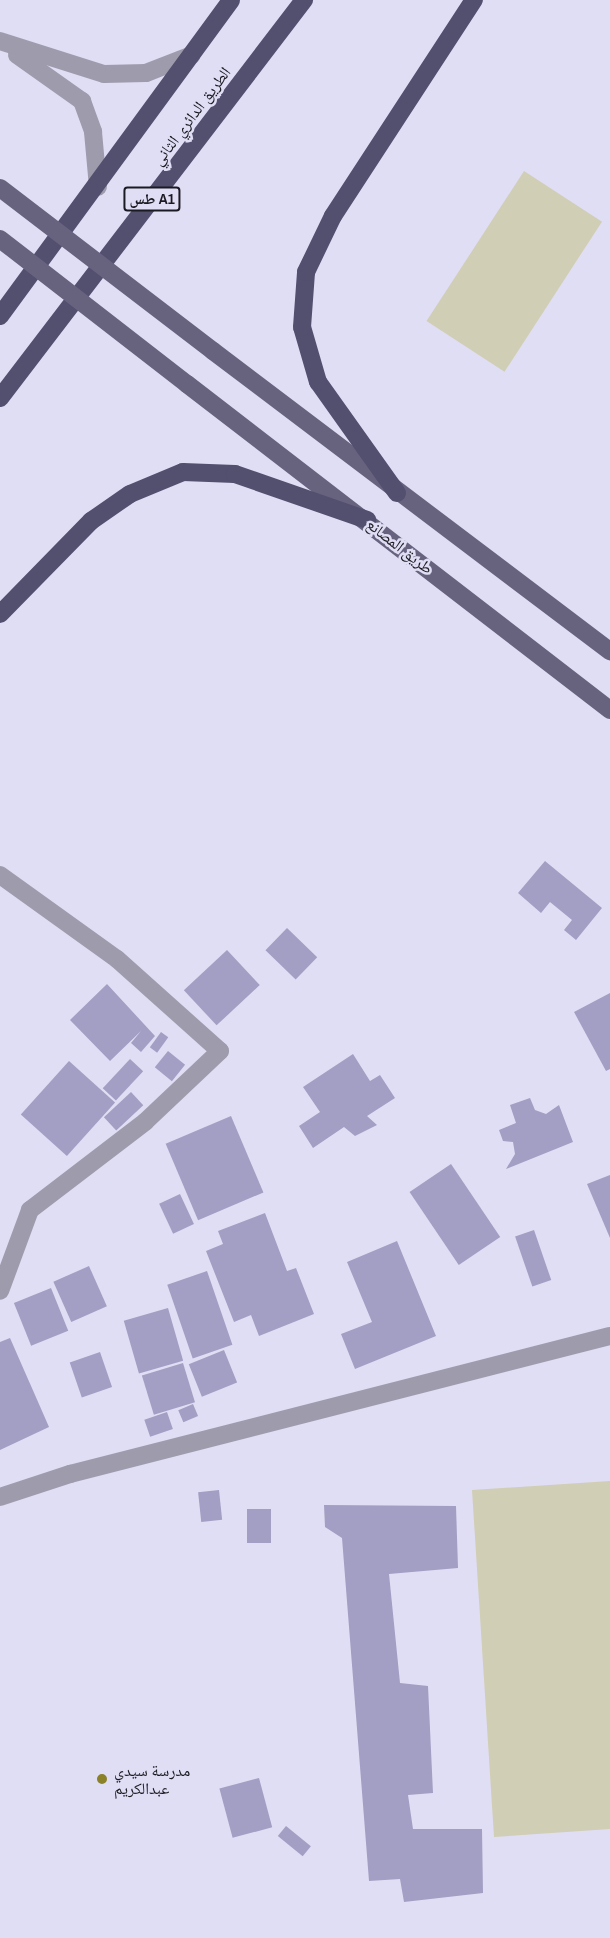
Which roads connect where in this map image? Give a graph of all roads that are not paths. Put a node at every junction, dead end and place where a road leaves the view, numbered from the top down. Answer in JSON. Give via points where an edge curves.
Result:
{"nodes":[{"id":1,"x":231,"y":0,"type":"edge"},
{"id":2,"x":304,"y":0,"type":"edge"},
{"id":3,"x":474,"y":0,"type":"edge"},
{"id":4,"x":0,"y":43,"type":"edge"},
{"id":5,"x":192,"y":56,"type":"junction"},
{"id":6,"x":98,"y":187,"type":"junction"},
{"id":7,"x":0,"y":188,"type":"edge"},
{"id":8,"x":0,"y":238,"type":"edge"},
{"id":9,"x":0,"y":316,"type":"edge"},
{"id":10,"x":0,"y":398,"type":"edge"},
{"id":11,"x":398,"y":493,"type":"junction"},
{"id":12,"x":367,"y":520,"type":"junction"},
{"id":13,"x":0,"y":614,"type":"edge"},
{"id":14,"x":610,"y":651,"type":"edge"},
{"id":15,"x":610,"y":710,"type":"edge"},
{"id":16,"x":0,"y":875,"type":"edge"},
{"id":17,"x":0,"y":1291,"type":"edge"},
{"id":18,"x":610,"y":1336,"type":"edge"},
{"id":19,"x":0,"y":1497,"type":"edge"}],
"edges":[{"from":1,"to":5,"type":"highway","name":"الطريق الدائري الثاني","number":"طس A1"},
{"from":2,"to":10,"type":"highway","name":"الطريق الدائري الثاني","number":"طس A1"},
{"from":3,"to":11,"type":"highway","via":[[333,216],[306,272],[302,327],[318,382]]},
{"from":4,"to":5,"type":"street","via":[[104,74],[146,73]]},
{"from":4,"to":6,"type":"street","via":[[82,101],[93,132]]},
{"from":5,"to":6,"type":"highway","name":"الطريق الدائري الثاني","number":"طس A1"},
{"from":6,"to":9,"type":"highway","name":"الطريق الدائري الثاني","number":"طس A1"},
{"from":7,"to":11,"type":"main road","bridge":true},
{"from":8,"to":12,"type":"main road","name":"طريق المصانع","bridge":true},
{"from":11,"to":14,"type":"main road"},
{"from":12,"to":13,"type":"highway","via":[[235,474],[183,472],[130,494],[92,521]]},
{"from":12,"to":15,"type":"main road","name":"طريق المصانع"},
{"from":16,"to":17,"type":"street","via":[[117,959],[220,1051],[145,1122],[30,1210]]},
{"from":18,"to":19,"type":"street","via":[[70,1474]]}]}
